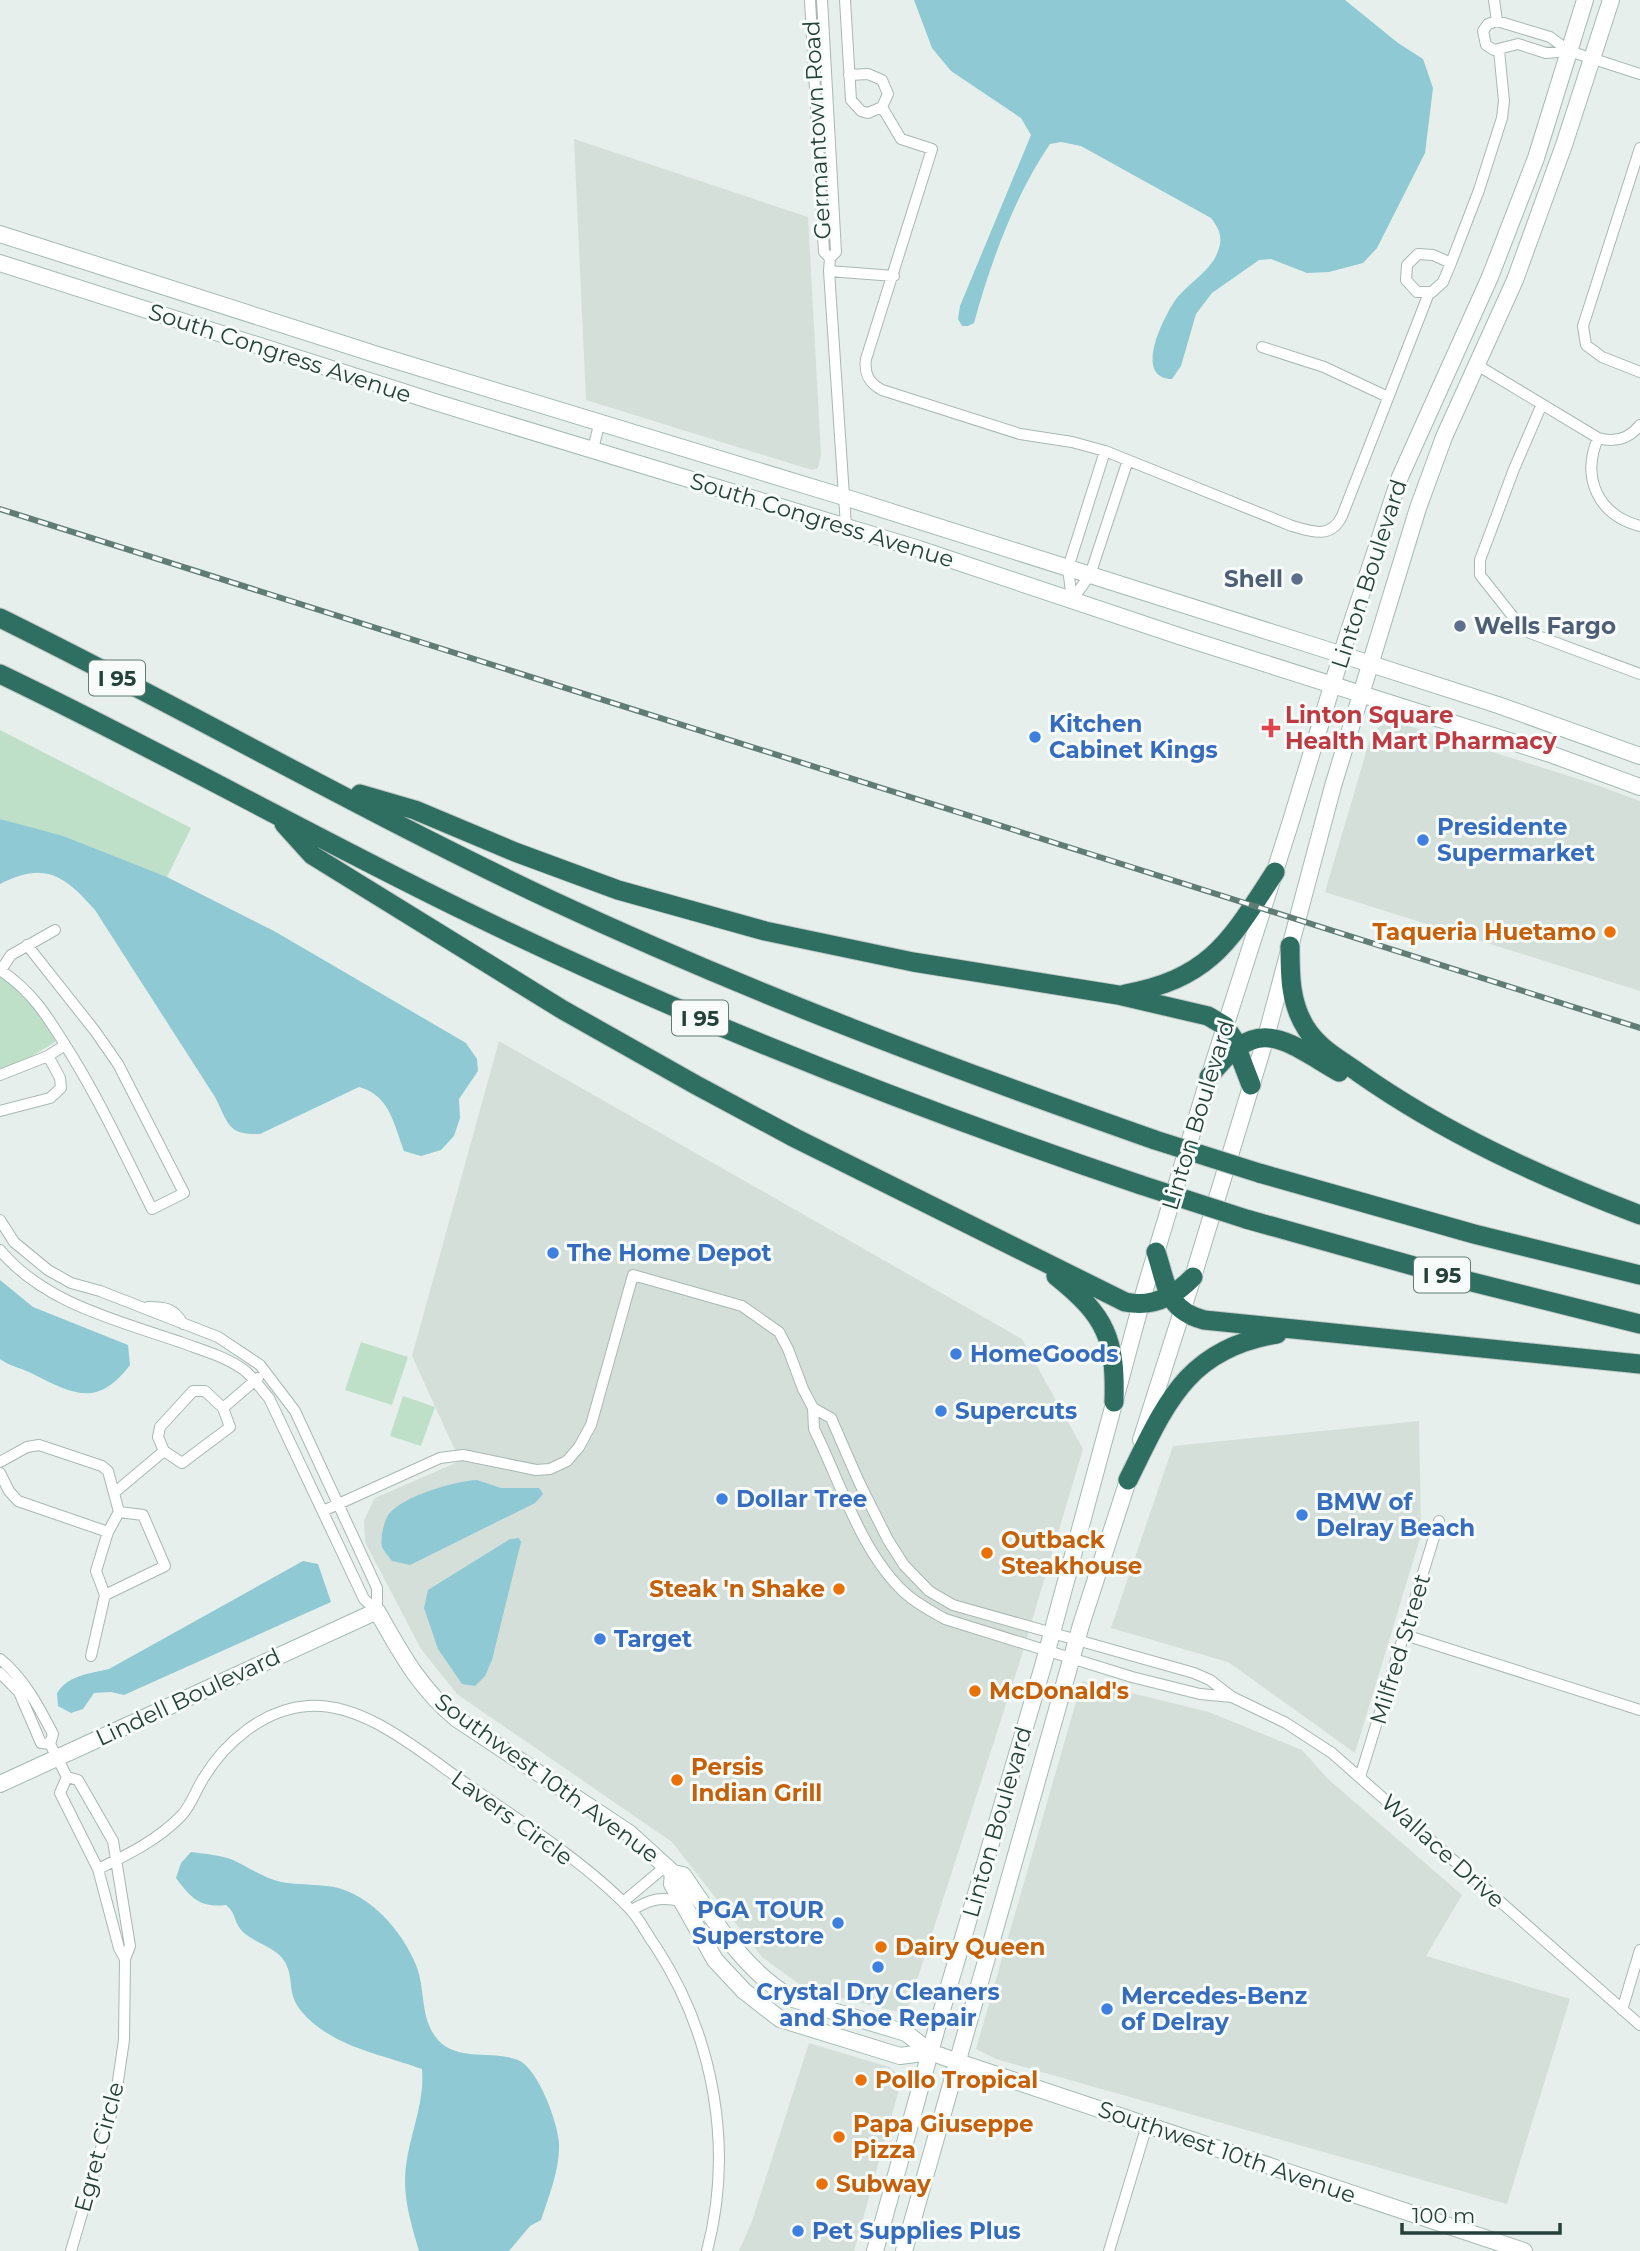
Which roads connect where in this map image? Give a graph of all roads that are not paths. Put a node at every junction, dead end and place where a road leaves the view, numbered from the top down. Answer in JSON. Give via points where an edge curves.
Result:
{"nodes":[{"id":1,"x":810,"y":0,"type":"edge"},
{"id":2,"x":845,"y":0,"type":"edge"},
{"id":3,"x":1494,"y":0,"type":"edge"},
{"id":4,"x":1585,"y":0,"type":"edge"},
{"id":5,"x":1611,"y":0,"type":"edge"},
{"id":6,"x":821,"y":4,"type":"edge"},
{"id":7,"x":1497,"y":20,"type":"junction"},
{"id":8,"x":1499,"y":50,"type":"junction"},
{"id":9,"x":1569,"y":51,"type":"junction"},
{"id":10,"x":1592,"y":57,"type":"junction"},
{"id":11,"x":1640,"y":74,"type":"edge"},
{"id":12,"x":849,"y":75,"type":"junction"},
{"id":13,"x":882,"y":107,"type":"junction"},
{"id":14,"x":1640,"y":148,"type":"edge"},
{"id":15,"x":818,"y":177,"type":"junction"},
{"id":16,"x":834,"y":224,"type":"junction"},
{"id":17,"x":0,"y":234,"type":"edge"},
{"id":18,"x":830,"y":258,"type":"junction"},
{"id":19,"x":0,"y":263,"type":"edge"},
{"id":20,"x":1451,"y":263,"type":"junction"},
{"id":21,"x":830,"y":271,"type":"junction"},
{"id":22,"x":894,"y":276,"type":"junction"},
{"id":23,"x":1429,"y":293,"type":"junction"},
{"id":24,"x":1470,"y":323,"type":"junction"},
{"id":25,"x":1262,"y":347,"type":"dead end"},
{"id":26,"x":1477,"y":365,"type":"junction"},
{"id":27,"x":1640,"y":372,"type":"edge"},
{"id":28,"x":1388,"y":397,"type":"junction"},
{"id":29,"x":1542,"y":404,"type":"junction"},
{"id":30,"x":599,"y":425,"type":"junction"},
{"id":31,"x":1640,"y":425,"type":"edge"},
{"id":32,"x":1598,"y":438,"type":"junction"},
{"id":33,"x":593,"y":449,"type":"junction"},
{"id":34,"x":1105,"y":452,"type":"junction"},
{"id":35,"x":1128,"y":460,"type":"junction"},
{"id":36,"x":844,"y":497,"type":"junction"},
{"id":37,"x":846,"y":526,"type":"junction"},
{"id":38,"x":1640,"y":526,"type":"edge"},
{"id":39,"x":1068,"y":568,"type":"junction"},
{"id":40,"x":1090,"y":575,"type":"junction"},
{"id":41,"x":1072,"y":600,"type":"junction"},
{"id":42,"x":0,"y":618,"type":"edge"},
{"id":43,"x":1341,"y":655,"type":"junction"},
{"id":44,"x":1370,"y":664,"type":"junction"},
{"id":45,"x":0,"y":674,"type":"edge"},
{"id":46,"x":1640,"y":674,"type":"edge"},
{"id":47,"x":1333,"y":684,"type":"junction"},
{"id":48,"x":1361,"y":693,"type":"junction"},
{"id":49,"x":1640,"y":756,"type":"edge"},
{"id":50,"x":317,"y":782,"type":"junction"},
{"id":51,"x":1640,"y":787,"type":"edge"},
{"id":52,"x":274,"y":813,"type":"junction"},
{"id":53,"x":1275,"y":872,"type":"junction"},
{"id":54,"x":55,"y":930,"type":"dead end"},
{"id":55,"x":27,"y":945,"type":"junction"},
{"id":56,"x":1290,"y":946,"type":"junction"},
{"id":57,"x":0,"y":970,"type":"edge"},
{"id":58,"x":1118,"y":995,"type":"junction"},
{"id":59,"x":1225,"y":1026,"type":"junction"},
{"id":60,"x":1266,"y":1037,"type":"junction"},
{"id":61,"x":65,"y":1045,"type":"junction"},
{"id":62,"x":1237,"y":1045,"type":"junction"},
{"id":63,"x":48,"y":1056,"type":"junction"},
{"id":64,"x":0,"y":1075,"type":"edge"},
{"id":65,"x":1209,"y":1077,"type":"junction"},
{"id":66,"x":1251,"y":1085,"type":"junction"},
{"id":67,"x":1394,"y":1098,"type":"junction"},
{"id":68,"x":0,"y":1111,"type":"edge"},
{"id":69,"x":1640,"y":1215,"type":"edge"},
{"id":70,"x":0,"y":1220,"type":"edge"},
{"id":71,"x":0,"y":1250,"type":"edge"},
{"id":72,"x":1156,"y":1252,"type":"junction"},
{"id":73,"x":1028,"y":1254,"type":"junction"},
{"id":74,"x":1640,"y":1275,"type":"edge"},
{"id":75,"x":1193,"y":1277,"type":"joint"},
{"id":76,"x":1176,"y":1303,"type":"junction"},
{"id":77,"x":1141,"y":1304,"type":"junction"},
{"id":78,"x":183,"y":1324,"type":"junction"},
{"id":79,"x":1640,"y":1324,"type":"edge"},
{"id":80,"x":1299,"y":1331,"type":"junction"},
{"id":81,"x":176,"y":1341,"type":"junction"},
{"id":82,"x":1640,"y":1364,"type":"edge"},
{"id":83,"x":264,"y":1371,"type":"junction"},
{"id":84,"x":255,"y":1381,"type":"junction"},
{"id":85,"x":1114,"y":1402,"type":"junction"},
{"id":86,"x":223,"y":1408,"type":"junction"},
{"id":87,"x":813,"y":1408,"type":"junction"},
{"id":88,"x":164,"y":1451,"type":"junction"},
{"id":89,"x":0,"y":1462,"type":"edge"},
{"id":90,"x":0,"y":1473,"type":"edge"},
{"id":91,"x":1128,"y":1480,"type":"junction"},
{"id":92,"x":114,"y":1493,"type":"junction"},
{"id":93,"x":339,"y":1504,"type":"junction"},
{"id":94,"x":323,"y":1511,"type":"junction"},
{"id":95,"x":119,"y":1512,"type":"junction"},
{"id":96,"x":1439,"y":1521,"type":"dead end"},
{"id":97,"x":108,"y":1532,"type":"junction"},
{"id":98,"x":105,"y":1595,"type":"junction"},
{"id":99,"x":377,"y":1611,"type":"junction"},
{"id":100,"x":1051,"y":1632,"type":"junction"},
{"id":101,"x":1405,"y":1635,"type":"junction"},
{"id":102,"x":1077,"y":1640,"type":"junction"},
{"id":103,"x":1047,"y":1650,"type":"junction"},
{"id":104,"x":91,"y":1656,"type":"dead end"},
{"id":105,"x":1072,"y":1658,"type":"junction"},
{"id":106,"x":0,"y":1659,"type":"edge"},
{"id":107,"x":0,"y":1672,"type":"edge"},
{"id":108,"x":1232,"y":1697,"type":"junction"},
{"id":109,"x":1640,"y":1710,"type":"edge"},
{"id":110,"x":53,"y":1752,"type":"junction"},
{"id":111,"x":67,"y":1777,"type":"junction"},
{"id":112,"x":1360,"y":1777,"type":"junction"},
{"id":113,"x":0,"y":1784,"type":"edge"},
{"id":114,"x":117,"y":1860,"type":"junction"},
{"id":115,"x":98,"y":1869,"type":"junction"},
{"id":116,"x":670,"y":1869,"type":"junction"},
{"id":117,"x":680,"y":1901,"type":"junction"},
{"id":118,"x":623,"y":1902,"type":"junction"},
{"id":119,"x":632,"y":1910,"type":"junction"},
{"id":120,"x":1640,"y":1950,"type":"edge"},
{"id":121,"x":125,"y":1959,"type":"junction"},
{"id":122,"x":1622,"y":2010,"type":"junction"},
{"id":123,"x":1640,"y":2025,"type":"edge"},
{"id":124,"x":930,"y":2052,"type":"junction"},
{"id":125,"x":958,"y":2062,"type":"junction"},
{"id":126,"x":1147,"y":2125,"type":"junction"},
{"id":127,"x":71,"y":2251,"type":"edge"},
{"id":128,"x":708,"y":2251,"type":"edge"},
{"id":129,"x":875,"y":2251,"type":"edge"},
{"id":130,"x":904,"y":2251,"type":"edge"},
{"id":131,"x":1109,"y":2251,"type":"edge"},
{"id":132,"x":1524,"y":2251,"type":"edge"}],
"edges":[{"from":1,"to":15,"type":"street","name":"Germantown Road"},
{"from":2,"to":12,"type":"street"},
{"from":3,"to":7,"type":"street"},
{"from":4,"to":9,"type":"main road","name":"Linton Boulevard"},
{"from":5,"to":10,"type":"main road","name":"Linton Boulevard"},
{"from":6,"to":16,"type":"street","name":"Germantown Road"},
{"from":7,"to":8,"type":"street","via":[[1488,24],[1483,36],[1486,45]]},
{"from":7,"to":9,"type":"street","via":[[1550,37]]},
{"from":8,"to":9,"type":"street","via":[[1518,44],[1546,52]]},
{"from":8,"to":20,"type":"street","via":[[1504,109]]},
{"from":9,"to":10,"type":"street"},
{"from":9,"to":24,"type":"main road","name":"Linton Boulevard","via":[[1536,158]]},
{"from":10,"to":11,"type":"street"},
{"from":10,"to":26,"type":"main road","name":"Linton Boulevard","via":[[1528,245]]},
{"from":12,"to":13,"type":"street","via":[[851,100],[861,111]]},
{"from":12,"to":13,"type":"street","via":[[868,74],[882,80],[888,94]]},
{"from":13,"to":22,"type":"street","via":[[901,139],[932,149]]},
{"from":14,"to":27,"type":"street","via":[[1583,326],[1586,345]]},
{"from":15,"to":16,"type":"street","via":[[827,179],[829,215]]},
{"from":15,"to":18,"type":"street","name":"Germantown Road","via":[[824,252]]},
{"from":16,"to":18,"type":"street","name":"Germantown Road","via":[[836,252]]},
{"from":17,"to":30,"type":"main road","name":"South Congress Avenue"},
{"from":18,"to":21,"type":"street","name":"Germantown Road"},
{"from":19,"to":33,"type":"main road","name":"South Congress Avenue"},
{"from":20,"to":23,"type":"street","via":[[1439,288]]},
{"from":20,"to":23,"type":"street","via":[[1426,253],[1411,258],[1406,280],[1417,292]]},
{"from":21,"to":22,"type":"street"},
{"from":21,"to":36,"type":"street","name":"Germantown Road"},
{"from":22,"to":34,"type":"street","via":[[866,359],[866,374],[875,387],[1020,433]]},
{"from":23,"to":28,"type":"street"},
{"from":24,"to":26,"type":"main road","via":[[1470,356]]},
{"from":24,"to":43,"type":"main road","name":"Linton Boulevard","via":[[1400,477]]},
{"from":25,"to":28,"type":"street","via":[[1324,367]]},
{"from":26,"to":29,"type":"street"},
{"from":26,"to":44,"type":"main road","name":"Linton Boulevard","via":[[1430,472]]},
{"from":28,"to":35,"type":"street","via":[[1339,523],[1326,532],[1292,526]]},
{"from":29,"to":32,"type":"street"},
{"from":29,"to":46,"type":"street","via":[[1480,560],[1480,575],[1530,633]]},
{"from":30,"to":33,"type":"street"},
{"from":30,"to":36,"type":"main road","name":"South Congress Avenue"},
{"from":31,"to":32,"type":"street","via":[[1621,439]]},
{"from":32,"to":38,"type":"street","via":[[1591,466],[1598,496],[1613,514]]},
{"from":33,"to":37,"type":"main road","name":"South Congress Avenue"},
{"from":34,"to":35,"type":"street"},
{"from":34,"to":39,"type":"street"},
{"from":35,"to":40,"type":"street"},
{"from":36,"to":37,"type":"street","name":"Germantown Road"},
{"from":36,"to":39,"type":"main road","name":"South Congress Avenue"},
{"from":37,"to":41,"type":"main road","name":"South Congress Avenue"},
{"from":39,"to":40,"type":"main road","name":"South Congress Avenue"},
{"from":39,"to":41,"type":"street"},
{"from":40,"to":41,"type":"street"},
{"from":40,"to":43,"type":"main road","name":"South Congress Avenue"},
{"from":41,"to":47,"type":"main road","name":"South Congress Avenue"},
{"from":42,"to":50,"type":"highway","number":"I 95"},
{"from":43,"to":44,"type":"main road","name":"South Congress Avenue"},
{"from":43,"to":47,"type":"main road","name":"Linton Boulevard"},
{"from":44,"to":48,"type":"main road","name":"Linton Boulevard"},
{"from":44,"to":49,"type":"main road","name":"South Congress Avenue"},
{"from":45,"to":52,"type":"highway","number":"I 95"},
{"from":47,"to":48,"type":"main road","name":"South Congress Avenue"},
{"from":47,"to":53,"type":"main road","name":"Linton Boulevard"},
{"from":48,"to":51,"type":"main road","name":"South Congress Avenue"},
{"from":48,"to":56,"type":"main road","name":"Linton Boulevard"},
{"from":50,"to":58,"type":"highway","via":[[415,810],[548,865],[691,912],[852,950]]},
{"from":50,"to":74,"type":"highway","number":"I 95","bridge":true,"via":[[543,896],[733,981],[947,1066],[1259,1173]]},
{"from":52,"to":73,"type":"highway","via":[[312,855],[595,1029],[762,1121]]},
{"from":52,"to":79,"type":"highway","number":"I 95","bridge":true,"via":[[466,911],[670,1005],[891,1096],[1246,1219]]},
{"from":53,"to":58,"type":"highway","via":[[1234,934],[1201,967],[1163,986]]},
{"from":53,"to":59,"type":"main road","name":"Linton Boulevard"},
{"from":54,"to":55,"type":"street"},
{"from":55,"to":57,"type":"street","via":[[11,955]]},
{"from":55,"to":61,"type":"street","via":[[118,1064],[184,1193],[152,1209]]},
{"from":56,"to":60,"type":"main road","name":"Linton Boulevard"},
{"from":56,"to":67,"type":"highway","via":[[1292,993],[1306,1029],[1327,1050]]},
{"from":57,"to":61,"type":"street","via":[[43,1008]]},
{"from":58,"to":59,"type":"highway","via":[[1208,1016]]},
{"from":59,"to":62,"type":"highway"},
{"from":59,"to":65,"type":"main road","name":"Linton Boulevard"},
{"from":60,"to":62,"type":"highway"},
{"from":60,"to":66,"type":"main road","name":"Linton Boulevard"},
{"from":60,"to":67,"type":"highway","via":[[1284,1040]]},
{"from":61,"to":63,"type":"street"},
{"from":62,"to":65,"type":"highway"},
{"from":62,"to":66,"type":"highway"},
{"from":63,"to":64,"type":"street"},
{"from":63,"to":68,"type":"street","via":[[61,1088],[50,1098]]},
{"from":65,"to":72,"type":"main road","name":"Linton Boulevard"},
{"from":66,"to":75,"type":"main road","name":"Linton Boulevard"},
{"from":67,"to":69,"type":"highway","via":[[1538,1174]]},
{"from":70,"to":78,"type":"street","via":[[14,1241],[48,1270],[139,1307],[168,1309],[177,1313]]},
{"from":71,"to":81,"type":"street","via":[[38,1285],[64,1300]]},
{"from":72,"to":76,"type":"highway"},
{"from":72,"to":77,"type":"main road","name":"Linton Boulevard"},
{"from":73,"to":77,"type":"highway","via":[[1125,1302]]},
{"from":73,"to":85,"type":"highway","via":[[1078,1295],[1104,1327],[1114,1356]]},
{"from":75,"to":76,"type":"highway"},
{"from":76,"to":77,"type":"highway"},
{"from":76,"to":80,"type":"highway","via":[[1193,1317],[1212,1322]]},
{"from":76,"to":91,"type":"main road","name":"Linton Boulevard"},
{"from":77,"to":85,"type":"main road","name":"Linton Boulevard"},
{"from":78,"to":81,"type":"street"},
{"from":78,"to":83,"type":"street","via":[[218,1337]]},
{"from":80,"to":82,"type":"highway"},
{"from":80,"to":91,"type":"highway","via":[[1234,1346],[1188,1377],[1168,1402]]},
{"from":81,"to":84,"type":"street","via":[[216,1355],[245,1370]]},
{"from":83,"to":84,"type":"street"},
{"from":83,"to":93,"type":"street","via":[[295,1410]]},
{"from":84,"to":86,"type":"street"},
{"from":84,"to":94,"type":"street","via":[[269,1398]]},
{"from":85,"to":100,"type":"main road","name":"Linton Boulevard"},
{"from":86,"to":88,"type":"street","via":[[230,1427],[181,1464]]},
{"from":86,"to":88,"type":"street","via":[[205,1391],[193,1391],[160,1427],[158,1437]]},
{"from":87,"to":93,"type":"street","via":[[779,1332],[761,1318],[742,1306],[633,1275],[591,1425],[567,1461],[536,1470],[463,1455],[440,1458]]},
{"from":87,"to":100,"type":"street","name":"Wallace Drive","via":[[831,1418],[888,1540],[929,1591],[953,1605]]},
{"from":87,"to":103,"type":"street","name":"Wallace Drive","via":[[814,1429],[891,1580],[918,1605],[945,1619]]},
{"from":88,"to":92,"type":"street"},
{"from":89,"to":92,"type":"street","via":[[27,1447],[39,1446],[102,1466]]},
{"from":90,"to":97,"type":"street","via":[[18,1501]]},
{"from":91,"to":102,"type":"main road","name":"Linton Boulevard"},
{"from":92,"to":95,"type":"street"},
{"from":93,"to":94,"type":"street"},
{"from":93,"to":99,"type":"street","via":[[377,1588]]},
{"from":94,"to":99,"type":"street","via":[[364,1599]]},
{"from":95,"to":97,"type":"street"},
{"from":95,"to":98,"type":"street","via":[[143,1516],[165,1566]]},
{"from":96,"to":101,"type":"street","name":"Milfred Street"},
{"from":97,"to":98,"type":"street","via":[[96,1571]]},
{"from":98,"to":104,"type":"street"},
{"from":99,"to":110,"type":"main road","name":"Lindell Boulevard"},
{"from":99,"to":116,"type":"main road","name":"Southwest 10th Avenue","via":[[414,1675],[439,1704],[629,1833]]},
{"from":100,"to":102,"type":"street","name":"Wallace Drive"},
{"from":100,"to":103,"type":"main road","name":"Linton Boulevard"},
{"from":101,"to":109,"type":"street"},
{"from":101,"to":112,"type":"street","name":"Milfred Street"},
{"from":102,"to":105,"type":"main road","name":"Linton Boulevard"},
{"from":102,"to":108,"type":"street","name":"Wallace Drive","via":[[1194,1673]]},
{"from":103,"to":105,"type":"street","name":"Wallace Drive"},
{"from":103,"to":124,"type":"main road","name":"Linton Boulevard"},
{"from":105,"to":108,"type":"street","name":"Wallace Drive","via":[[1187,1691]]},
{"from":105,"to":125,"type":"main road","name":"Linton Boulevard"},
{"from":106,"to":110,"type":"street","via":[[14,1670],[45,1718],[53,1734]]},
{"from":107,"to":110,"type":"street","via":[[19,1692],[41,1743]]},
{"from":108,"to":112,"type":"street","name":"Wallace Drive","via":[[1286,1723]]},
{"from":110,"to":111,"type":"street","name":"Egret Circle"},
{"from":110,"to":113,"type":"main road","name":"Lindell Boulevard"},
{"from":111,"to":114,"type":"street","name":"Egret Circle","via":[[78,1780],[113,1841]]},
{"from":111,"to":115,"type":"street","name":"Egret Circle","via":[[60,1793]]},
{"from":112,"to":122,"type":"street","name":"Wallace Drive"},
{"from":114,"to":115,"type":"street","name":"Lavers Circle"},
{"from":114,"to":118,"type":"street","name":"Lavers Circle","via":[[169,1828],[185,1812],[219,1755],[252,1726],[287,1710],[330,1706],[374,1722],[428,1757]]},
{"from":114,"to":121,"type":"street","name":"Egret Circle","via":[[130,1945]]},
{"from":115,"to":121,"type":"street","name":"Egret Circle"},
{"from":116,"to":117,"type":"main road","name":"Southwest 10th Avenue"},
{"from":116,"to":118,"type":"street"},
{"from":116,"to":124,"type":"main road","name":"Southwest 10th Avenue","via":[[683,1875],[745,1960],[776,1990],[814,2007],[906,2033]]},
{"from":117,"to":119,"type":"street","via":[[649,1900]]},
{"from":117,"to":124,"type":"main road","name":"Southwest 10th Avenue","via":[[715,1959],[744,1991],[780,2019],[900,2056]]},
{"from":118,"to":119,"type":"street","name":"Lavers Circle"},
{"from":119,"to":128,"type":"street","name":"Lavers Circle","via":[[690,2011],[714,2093],[719,2176]]},
{"from":120,"to":122,"type":"street"},
{"from":121,"to":127,"type":"street","name":"Egret Circle","via":[[124,2040],[115,2101]]},
{"from":122,"to":123,"type":"street","name":"Wallace Drive"},
{"from":124,"to":125,"type":"main road","name":"Southwest 10th Avenue"},
{"from":124,"to":129,"type":"main road","name":"Linton Boulevard"},
{"from":125,"to":126,"type":"main road","name":"Southwest 10th Avenue"},
{"from":125,"to":130,"type":"main road","name":"Linton Boulevard"},
{"from":126,"to":131,"type":"street"},
{"from":126,"to":132,"type":"main road","name":"Southwest 10th Avenue"}]}
